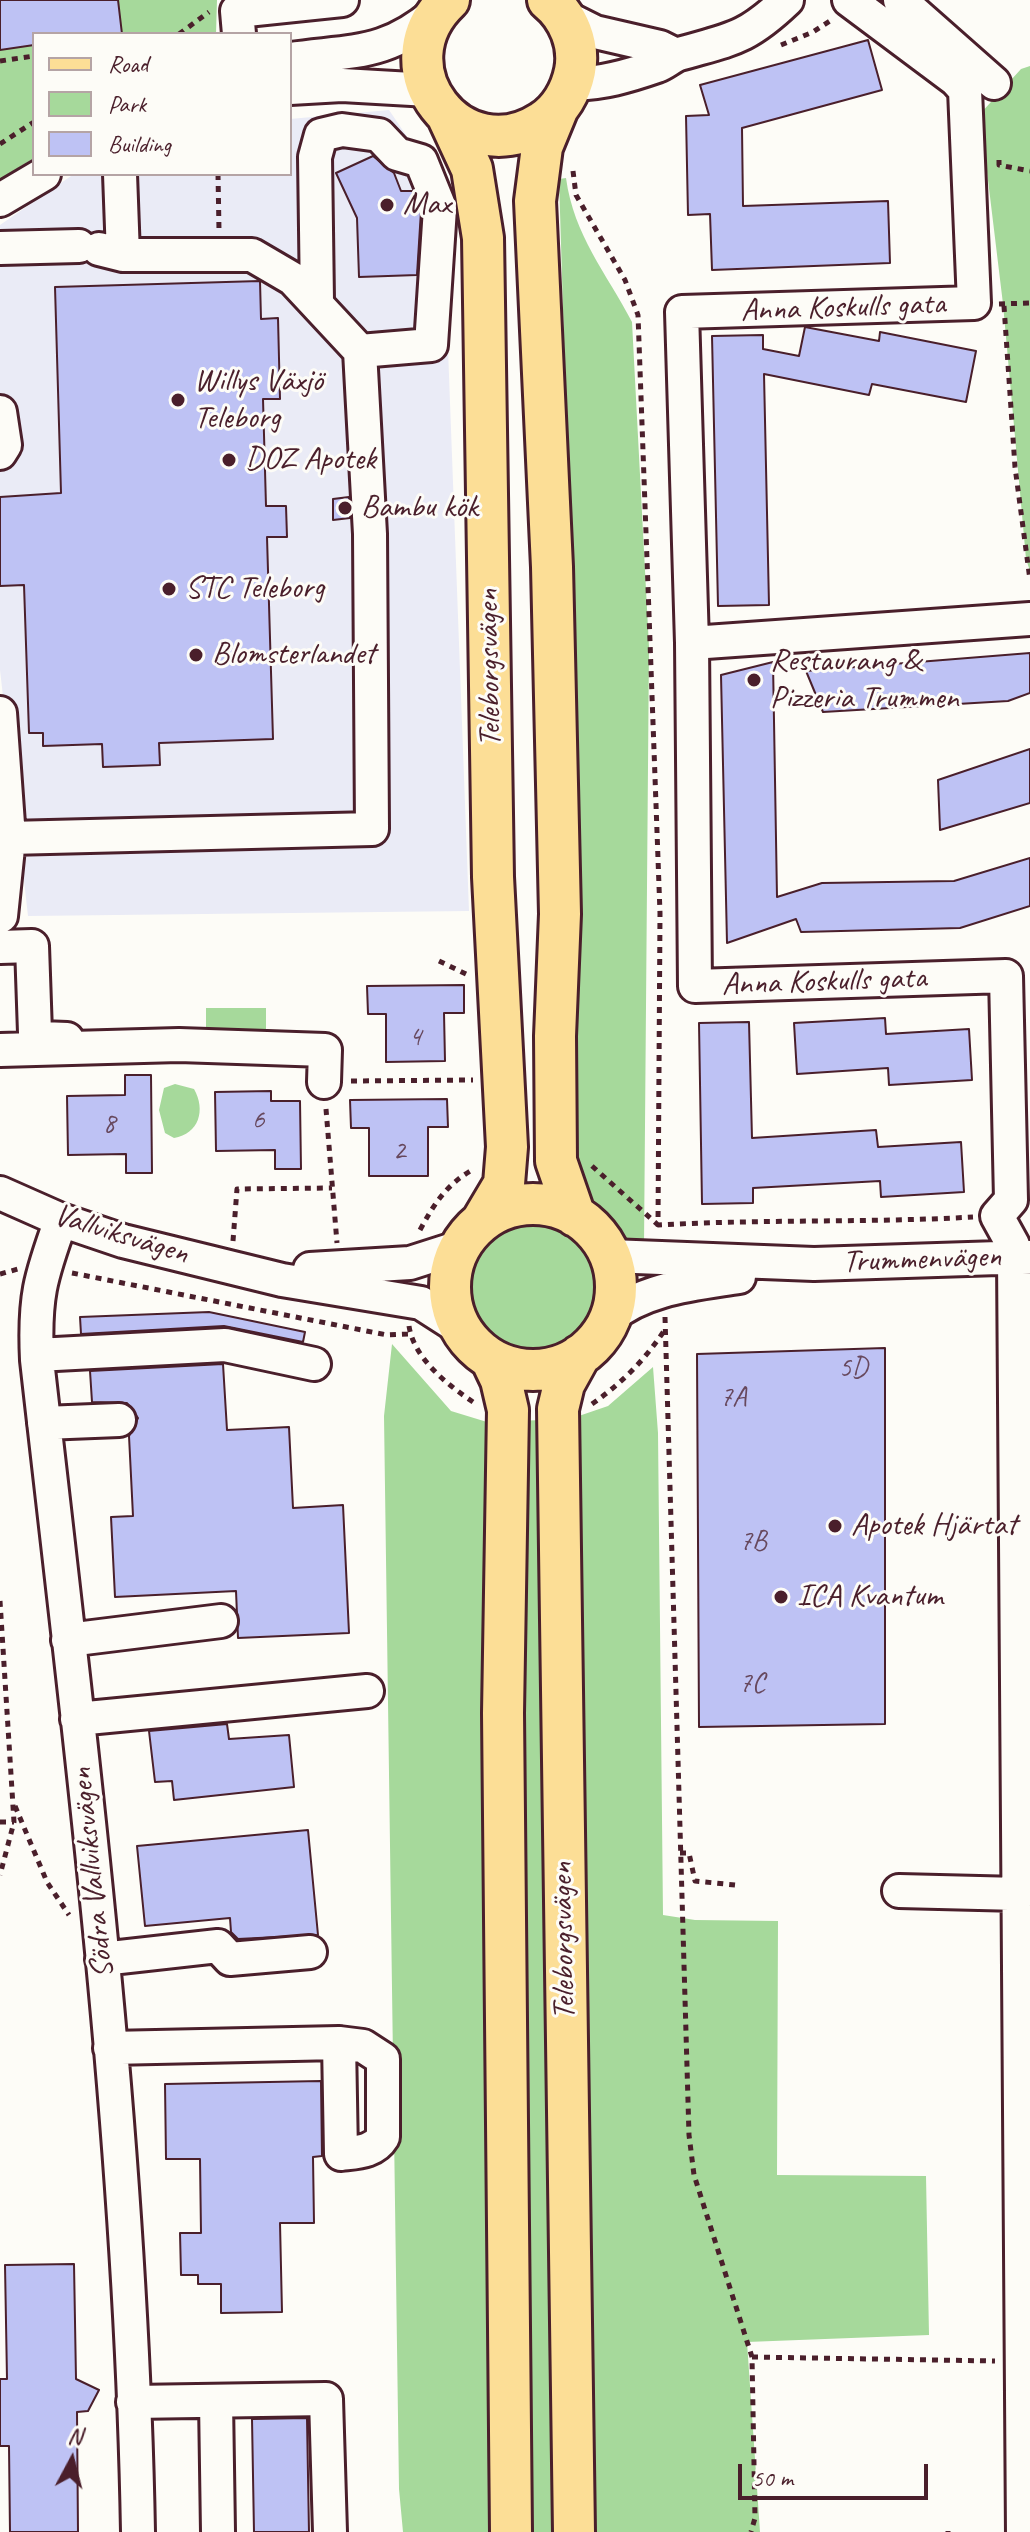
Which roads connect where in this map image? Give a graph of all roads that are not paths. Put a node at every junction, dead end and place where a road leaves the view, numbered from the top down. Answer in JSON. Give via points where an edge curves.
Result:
{"nodes":[{"id":1,"x":342,"y":0,"type":"edge"},
{"id":2,"x":787,"y":0,"type":"edge"},
{"id":3,"x":849,"y":0,"type":"edge"},
{"id":4,"x":900,"y":0,"type":"edge"},
{"id":5,"x":447,"y":2,"type":"edge"},
{"id":6,"x":554,"y":5,"type":"edge"},
{"id":7,"x":239,"y":32,"type":"edge"},
{"id":8,"x":676,"y":55,"type":"junction"},
{"id":9,"x":292,"y":59,"type":"edge"},
{"id":10,"x":994,"y":83,"type":"dead end"},
{"id":11,"x":292,"y":88,"type":"edge"},
{"id":12,"x":565,"y":96,"type":"junction"},
{"id":13,"x":438,"y":102,"type":"junction"},
{"id":14,"x":41,"y":176,"type":"edge"},
{"id":15,"x":119,"y":176,"type":"edge"},
{"id":16,"x":0,"y":200,"type":"edge"},
{"id":17,"x":0,"y":248,"type":"edge"},
{"id":18,"x":100,"y":250,"type":"junction"},
{"id":19,"x":317,"y":301,"type":"junction"},
{"id":20,"x":360,"y":351,"type":"junction"},
{"id":21,"x":0,"y":412,"type":"edge"},
{"id":22,"x":0,"y":453,"type":"edge"},
{"id":23,"x":1030,"y":619,"type":"edge"},
{"id":24,"x":692,"y":643,"type":"junction"},
{"id":25,"x":0,"y":713,"type":"edge"},
{"id":26,"x":9,"y":838,"type":"junction"},
{"id":27,"x":1,"y":932,"type":"edge"},
{"id":28,"x":67,"y":1039,"type":"dead end"},
{"id":29,"x":0,"y":1050,"type":"edge"},
{"id":30,"x":324,"y":1082,"type":"road end"},
{"id":31,"x":0,"y":1193,"type":"edge"},
{"id":32,"x":575,"y":1216,"type":"junction"},
{"id":33,"x":61,"y":1220,"type":"junction"},
{"id":34,"x":471,"y":1234,"type":"junction"},
{"id":35,"x":610,"y":1256,"type":"junction"},
{"id":36,"x":1022,"y":1257,"type":"edge"},
{"id":37,"x":239,"y":1259,"type":"junction"},
{"id":38,"x":814,"y":1264,"type":"junction"},
{"id":39,"x":609,"y":1318,"type":"junction"},
{"id":40,"x":460,"y":1328,"type":"junction"},
{"id":41,"x":37,"y":1355,"type":"junction"},
{"id":42,"x":580,"y":1355,"type":"junction"},
{"id":43,"x":491,"y":1359,"type":"junction"},
{"id":44,"x":314,"y":1364,"type":"dead end"},
{"id":45,"x":119,"y":1420,"type":"dead end"},
{"id":46,"x":44,"y":1423,"type":"junction"},
{"id":47,"x":221,"y":1621,"type":"dead end"},
{"id":48,"x":68,"y":1640,"type":"junction"},
{"id":49,"x":367,"y":1691,"type":"dead end"},
{"id":50,"x":77,"y":1719,"type":"junction"},
{"id":51,"x":1023,"y":1766,"type":"edge"},
{"id":52,"x":899,"y":1891,"type":"dead end"},
{"id":53,"x":1019,"y":1894,"type":"junction"},
{"id":54,"x":310,"y":1952,"type":"dead end"},
{"id":55,"x":102,"y":1959,"type":"junction"},
{"id":56,"x":339,"y":2043,"type":"dead end"},
{"id":57,"x":110,"y":2048,"type":"junction"},
{"id":58,"x":1026,"y":2220,"type":"edge"},
{"id":59,"x":1025,"y":2362,"type":"edge"},
{"id":60,"x":216,"y":2401,"type":"junction"},
{"id":61,"x":133,"y":2402,"type":"junction"},
{"id":62,"x":138,"y":2532,"type":"edge"},
{"id":63,"x":218,"y":2532,"type":"edge"},
{"id":64,"x":330,"y":2532,"type":"edge"},
{"id":65,"x":511,"y":2532,"type":"edge"},
{"id":66,"x":574,"y":2532,"type":"edge"},
{"id":67,"x":1023,"y":2532,"type":"edge"}],
"edges":[{"from":1,"to":7,"type":"street","via":[[237,11]]},
{"from":2,"to":8,"type":"street","via":[[735,39]]},
{"from":3,"to":24,"type":"street","name":"Anna Koskulls gata","via":[[965,90],[974,303],[682,312]]},
{"from":4,"to":10,"type":"street"},
{"from":5,"to":9,"type":"street","via":[[406,37],[387,45]]},
{"from":5,"to":13,"type":"main road","name":"Teleborgsvägen","via":[[428,29],[422,53]]},
{"from":6,"to":8,"type":"street","via":[[595,32]]},
{"from":6,"to":12,"type":"main road","name":"Teleborgsvägen","via":[[574,41]]},
{"from":8,"to":12,"type":"street"},
{"from":11,"to":13,"type":"street","via":[[342,85]]},
{"from":12,"to":13,"type":"main road","via":[[534,127],[504,136],[473,131]]},
{"from":12,"to":32,"type":"main road","name":"Teleborgsvägen","via":[[542,147],[535,201],[553,598],[560,914],[556,1161]]},
{"from":13,"to":34,"type":"main road","name":"Teleborgsvägen","via":[[472,169],[483,238],[493,877],[507,1163],[502,1190]]},
{"from":14,"to":16,"type":"street"},
{"from":15,"to":18,"type":"street"},
{"from":17,"to":18,"type":"street"},
{"from":18,"to":19,"type":"street","via":[[252,255]]},
{"from":19,"to":20,"type":"street"},
{"from":19,"to":20,"type":"street","via":[[315,157],[321,135],[342,130],[379,135],[397,154],[421,161],[440,208],[435,306],[431,345]]},
{"from":20,"to":26,"type":"street","via":[[370,534],[372,829]]},
{"from":21,"to":22,"type":"street","via":[[5,445]]},
{"from":23,"to":24,"type":"street"},
{"from":24,"to":36,"type":"street","name":"Anna Koskulls gata","via":[[695,986],[1006,976],[1011,1200],[997,1216]]},
{"from":25,"to":26,"type":"street"},
{"from":26,"to":27,"type":"street"},
{"from":27,"to":28,"type":"street","via":[[32,946],[35,1033]]},
{"from":29,"to":30,"type":"street","via":[[179,1045],[325,1050]]},
{"from":31,"to":33,"type":"street","name":"Vallviksvägen"},
{"from":32,"to":34,"type":"main road","via":[[528,1204],[504,1209]]},
{"from":32,"to":35,"type":"main road","via":[[596,1233]]},
{"from":33,"to":37,"type":"street","name":"Vallviksvägen","via":[[123,1241]]},
{"from":33,"to":41,"type":"street","name":"Södra Vallviksvägen","via":[[35,1306]]},
{"from":34,"to":37,"type":"street","name":"Vallviksvägen","via":[[410,1263],[344,1269]]},
{"from":34,"to":40,"type":"main road","via":[[450,1287]]},
{"from":35,"to":38,"type":"street","name":"Trummenvägen"},
{"from":35,"to":39,"type":"main road","via":[[616,1287]]},
{"from":36,"to":38,"type":"street","name":"Trummenvägen"},
{"from":36,"to":51,"type":"street"},
{"from":37,"to":40,"type":"street","name":"Vallviksvägen","via":[[282,1280],[408,1299],[432,1307]]},
{"from":38,"to":39,"type":"street","name":"Trummenvägen","via":[[664,1292],[626,1304]]},
{"from":39,"to":42,"type":"main road"},
{"from":40,"to":43,"type":"main road"},
{"from":41,"to":44,"type":"street","via":[[225,1345]]},
{"from":41,"to":46,"type":"street","name":"Södra Vallviksvägen"},
{"from":42,"to":43,"type":"main road","via":[[536,1370]]},
{"from":42,"to":66,"type":"main road","name":"Teleborgsvägen","via":[[558,1409]]},
{"from":43,"to":65,"type":"main road","name":"Teleborgsvägen","via":[[508,1410],[503,1713]]},
{"from":45,"to":46,"type":"street"},
{"from":46,"to":48,"type":"street","name":"Södra Vallviksvägen"},
{"from":47,"to":48,"type":"street"},
{"from":48,"to":50,"type":"street","name":"Södra Vallviksvägen"},
{"from":49,"to":50,"type":"street"},
{"from":50,"to":55,"type":"street","name":"Södra Vallviksvägen"},
{"from":51,"to":53,"type":"street"},
{"from":52,"to":53,"type":"street"},
{"from":53,"to":58,"type":"street"},
{"from":54,"to":55,"type":"street","via":[[230,1959],[218,1946]]},
{"from":55,"to":57,"type":"street","name":"Södra Vallviksvägen"},
{"from":56,"to":57,"type":"street"},
{"from":57,"to":61,"type":"street","name":"Södra Vallviksvägen"},
{"from":58,"to":59,"type":"street"},
{"from":59,"to":67,"type":"street"},
{"from":60,"to":61,"type":"street"},
{"from":60,"to":63,"type":"street"},
{"from":60,"to":64,"type":"street","via":[[326,2399]]},
{"from":61,"to":62,"type":"street","name":"Södra Vallviksvägen"}]}
